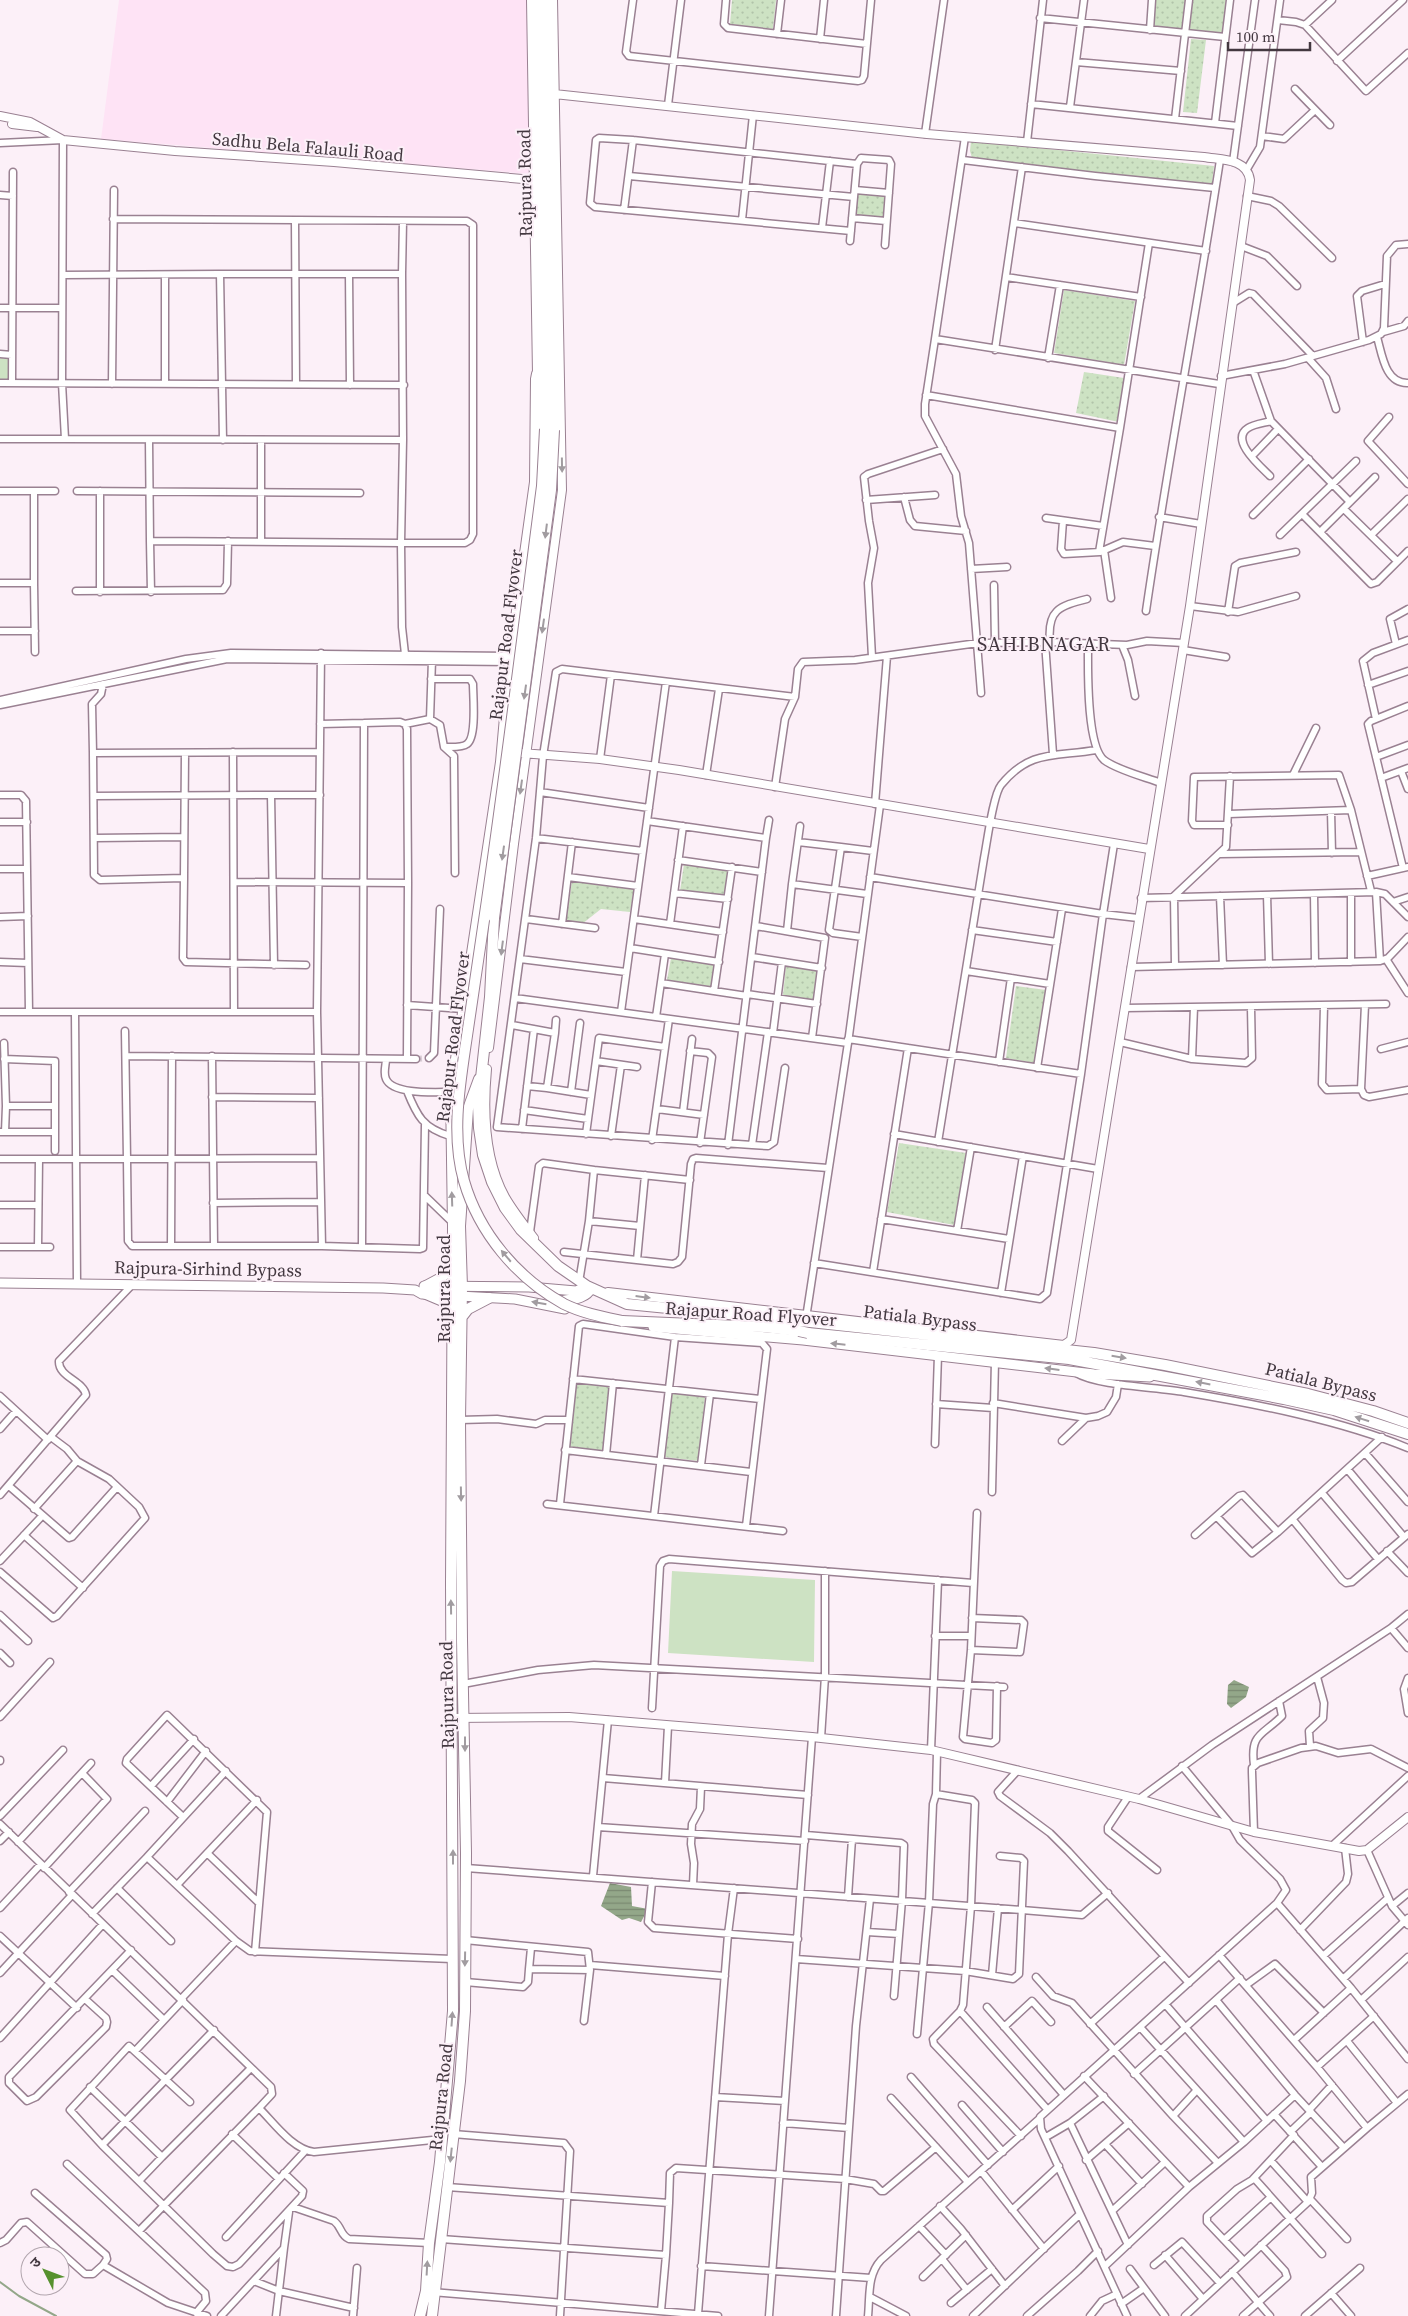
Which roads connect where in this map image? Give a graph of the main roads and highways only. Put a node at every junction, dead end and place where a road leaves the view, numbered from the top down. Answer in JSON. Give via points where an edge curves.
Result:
{"nodes":[{"id":1,"x":539,"y":0,"type":"edge"},
{"id":2,"x":547,"y":0,"type":"edge"},
{"id":3,"x":548,"y":93,"type":"junction"},
{"id":4,"x":541,"y":181,"type":"junction"},
{"id":5,"x":540,"y":370,"type":"junction"},
{"id":6,"x":550,"y":429,"type":"junction"},
{"id":7,"x":494,"y":918,"type":"joint"},
{"id":8,"x":482,"y":1073,"type":"junction"},
{"id":9,"x":478,"y":1104,"type":"joint"},
{"id":10,"x":452,"y":1266,"type":"junction"},
{"id":11,"x":0,"y":1283,"type":"edge"},
{"id":12,"x":589,"y":1287,"type":"junction"},
{"id":13,"x":426,"y":1290,"type":"junction"},
{"id":14,"x":457,"y":1291,"type":"junction"},
{"id":15,"x":489,"y":1298,"type":"junction"},
{"id":16,"x":452,"y":1305,"type":"junction"},
{"id":17,"x":559,"y":1307,"type":"junction"},
{"id":18,"x":461,"y":1318,"type":"junction"},
{"id":19,"x":805,"y":1327,"type":"junction"},
{"id":20,"x":1170,"y":1376,"type":"junction"},
{"id":21,"x":1408,"y":1423,"type":"edge"},
{"id":22,"x":1408,"y":1434,"type":"edge"},
{"id":23,"x":430,"y":2291,"type":"junction"},
{"id":24,"x":420,"y":2316,"type":"edge"},
{"id":25,"x":432,"y":2316,"type":"edge"}],
"edges":[{"from":1,"to":3,"type":"main road","name":"Rajpura Road"},
{"from":2,"to":3,"type":"main road","name":"Rajpura Road"},
{"from":3,"to":4,"type":"main road","name":"Rajpura Road"},
{"from":4,"to":5,"type":"main road","name":"Rajpura Road"},
{"from":4,"to":6,"type":"main road","name":"Rajapur Road Flyover"},
{"from":5,"to":6,"type":"main road","name":"Rajapur Road Flyover"},
{"from":10,"to":5,"type":"main road","name":"Rajpura Road","one_way":true,"via":[[451,1092],[502,751],[535,482]]},
{"from":6,"to":7,"type":"main road","name":"Rajapur Road Flyover","one_way":true,"bridge":true,"via":[[551,490]]},
{"from":19,"to":6,"type":"main road","name":"Rajapur Road Flyover","one_way":true,"bridge":true,"via":[[622,1321],[566,1305],[514,1266],[485,1228],[464,1180],[458,1135],[460,1083]]},
{"from":7,"to":8,"type":"main road","name":"Rajpura Road"},
{"from":8,"to":9,"type":"main road","name":"Rajpura Road"},
{"from":8,"to":14,"type":"main road","name":"Rajpura Road","via":[[468,1110]]},
{"from":9,"to":12,"type":"main road","name":"Patiala Bypass","via":[[483,1154],[505,1208],[520,1230],[545,1256]]},
{"from":10,"to":13,"type":"main road"},
{"from":10,"to":14,"type":"main road","name":"Rajpura Road"},
{"from":11,"to":13,"type":"main road","name":"Rajpura-Sirhind Bypass"},
{"from":12,"to":14,"type":"main road","via":[[576,1290]]},
{"from":12,"to":17,"type":"main road","via":[[585,1295],[563,1301]]},
{"from":12,"to":19,"type":"main road","name":"Patiala Bypass","via":[[627,1304]]},
{"from":13,"to":14,"type":"main road","name":"Rajpura-Sirhind Bypass"},
{"from":13,"to":16,"type":"main road"},
{"from":14,"to":15,"type":"main road"},
{"from":14,"to":16,"type":"main road","name":"Rajpura Road"},
{"from":14,"to":18,"type":"main road","name":"Rajpura Road"},
{"from":17,"to":15,"type":"main road","one_way":true},
{"from":15,"to":18,"type":"main road","via":[[468,1309]]},
{"from":23,"to":16,"type":"main road","name":"Rajpura Road","one_way":true,"via":[[428,2243],[442,2139],[453,2011]]},
{"from":17,"to":19,"type":"main road","via":[[625,1324]]},
{"from":18,"to":23,"type":"main road","name":"Rajpura Road","one_way":true,"via":[[465,1982],[462,2056],[441,2239]]},
{"from":19,"to":20,"type":"main road","name":"Rajapur Road Flyover","via":[[920,1345],[1069,1359]]},
{"from":20,"to":19,"type":"main road","one_way":true,"via":[[1074,1372],[938,1355]]},
{"from":19,"to":21,"type":"main road","name":"Patiala Bypass","one_way":true,"via":[[1077,1351],[1165,1364],[1308,1394]]},
{"from":22,"to":20,"type":"main road","name":"Patiala Bypass","one_way":true,"via":[[1334,1410]]},
{"from":23,"to":24,"type":"main road","name":"Rajpura Road"},
{"from":23,"to":25,"type":"main road","name":"Rajpura Road"}]}
